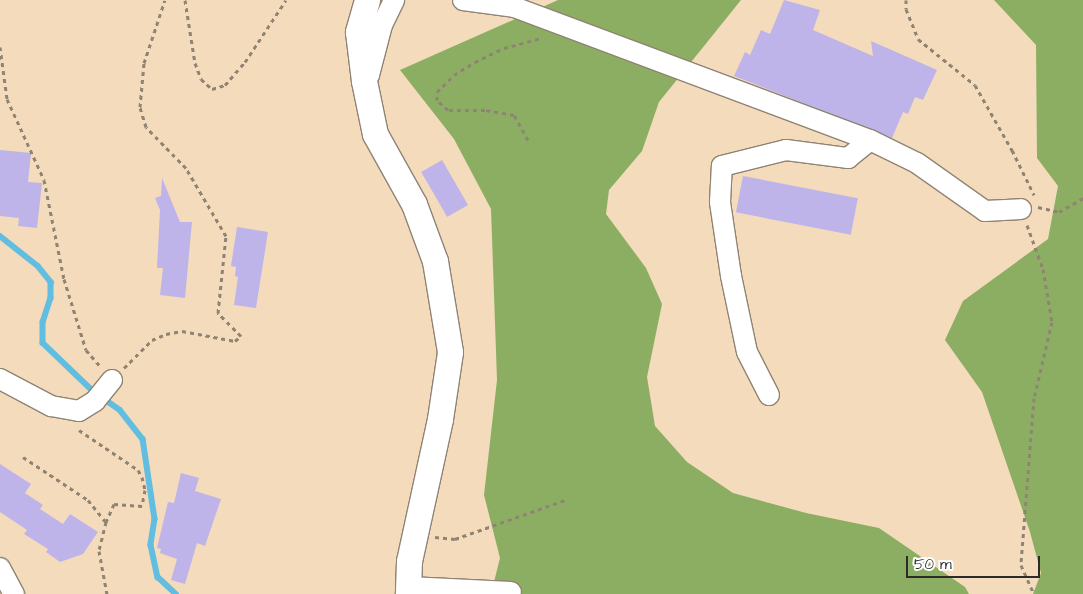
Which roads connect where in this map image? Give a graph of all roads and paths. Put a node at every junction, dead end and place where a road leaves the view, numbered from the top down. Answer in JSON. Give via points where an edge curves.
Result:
{"nodes":[{"id":1,"x":165,"y":0,"type":"edge"},
{"id":2,"x":185,"y":0,"type":"edge"},
{"id":3,"x":286,"y":0,"type":"edge"},
{"id":4,"x":368,"y":0,"type":"edge"},
{"id":5,"x":394,"y":0,"type":"edge"},
{"id":6,"x":463,"y":0,"type":"edge"},
{"id":7,"x":906,"y":0,"type":"edge"},
{"id":8,"x":559,"y":24,"type":"junction"},
{"id":9,"x":0,"y":47,"type":"edge"},
{"id":10,"x":364,"y":81,"type":"junction"},
{"id":11,"x":528,"y":140,"type":"dead end"},
{"id":12,"x":870,"y":140,"type":"junction"},
{"id":13,"x":1083,"y":198,"type":"edge"},
{"id":14,"x":1030,"y":208,"type":"junction"},
{"id":15,"x":0,"y":380,"type":"edge"},
{"id":16,"x":104,"y":390,"type":"junction"},
{"id":17,"x":768,"y":395,"type":"dead end"},
{"id":18,"x":77,"y":428,"type":"dead end"},
{"id":19,"x":23,"y":457,"type":"dead end"},
{"id":20,"x":565,"y":500,"type":"dead end"},
{"id":21,"x":106,"y":522,"type":"junction"},
{"id":22,"x":414,"y":535,"type":"junction"},
{"id":23,"x":0,"y":568,"type":"edge"},
{"id":24,"x":408,"y":590,"type":"edge"},
{"id":25,"x":511,"y":592,"type":"dead end"},
{"id":26,"x":14,"y":594,"type":"edge"},
{"id":27,"x":107,"y":594,"type":"edge"},
{"id":28,"x":1034,"y":594,"type":"edge"}],
"edges":[{"from":1,"to":16,"type":"path","via":[[144,62],[140,107],[146,127],[186,168],[226,236],[218,313],[241,336],[235,341],[182,331],[166,334],[152,340]]},
{"from":2,"to":3,"type":"path","via":[[195,63],[201,79],[212,88],[224,85],[245,62]]},
{"from":4,"to":10,"type":"street","via":[[358,32]]},
{"from":5,"to":10,"type":"street","via":[[382,25],[369,75]]},
{"from":6,"to":8,"type":"street","via":[[514,7]]},
{"from":7,"to":14,"type":"path","via":[[906,9],[918,39],[974,85],[1012,150]]},
{"from":8,"to":11,"type":"path","via":[[551,34],[504,48],[474,62],[436,92],[437,100],[448,110],[485,110],[514,115]]},
{"from":8,"to":12,"type":"street"},
{"from":9,"to":16,"type":"path","via":[[6,99],[44,180],[64,279],[86,350]]},
{"from":10,"to":22,"type":"street","via":[[375,134],[414,204],[435,261],[450,352],[440,419]]},
{"from":12,"to":14,"type":"street","via":[[917,163],[985,211]]},
{"from":12,"to":17,"type":"street","via":[[848,158],[786,150],[722,166],[720,202],[731,276],[747,352]]},
{"from":13,"to":14,"type":"path","via":[[1059,212]]},
{"from":14,"to":28,"type":"path","via":[[1052,322],[1034,398],[1021,565]]},
{"from":15,"to":16,"type":"street","via":[[63,410],[78,411]]},
{"from":18,"to":21,"type":"path","via":[[138,470],[142,478],[145,490],[142,506],[114,504]]},
{"from":19,"to":21,"type":"path","via":[[88,500]]},
{"from":20,"to":22,"type":"path","via":[[455,539]]},
{"from":21,"to":27,"type":"path","via":[[99,551]]},
{"from":22,"to":24,"type":"street"},
{"from":23,"to":26,"type":"street"},
{"from":24,"to":25,"type":"street"}]}
